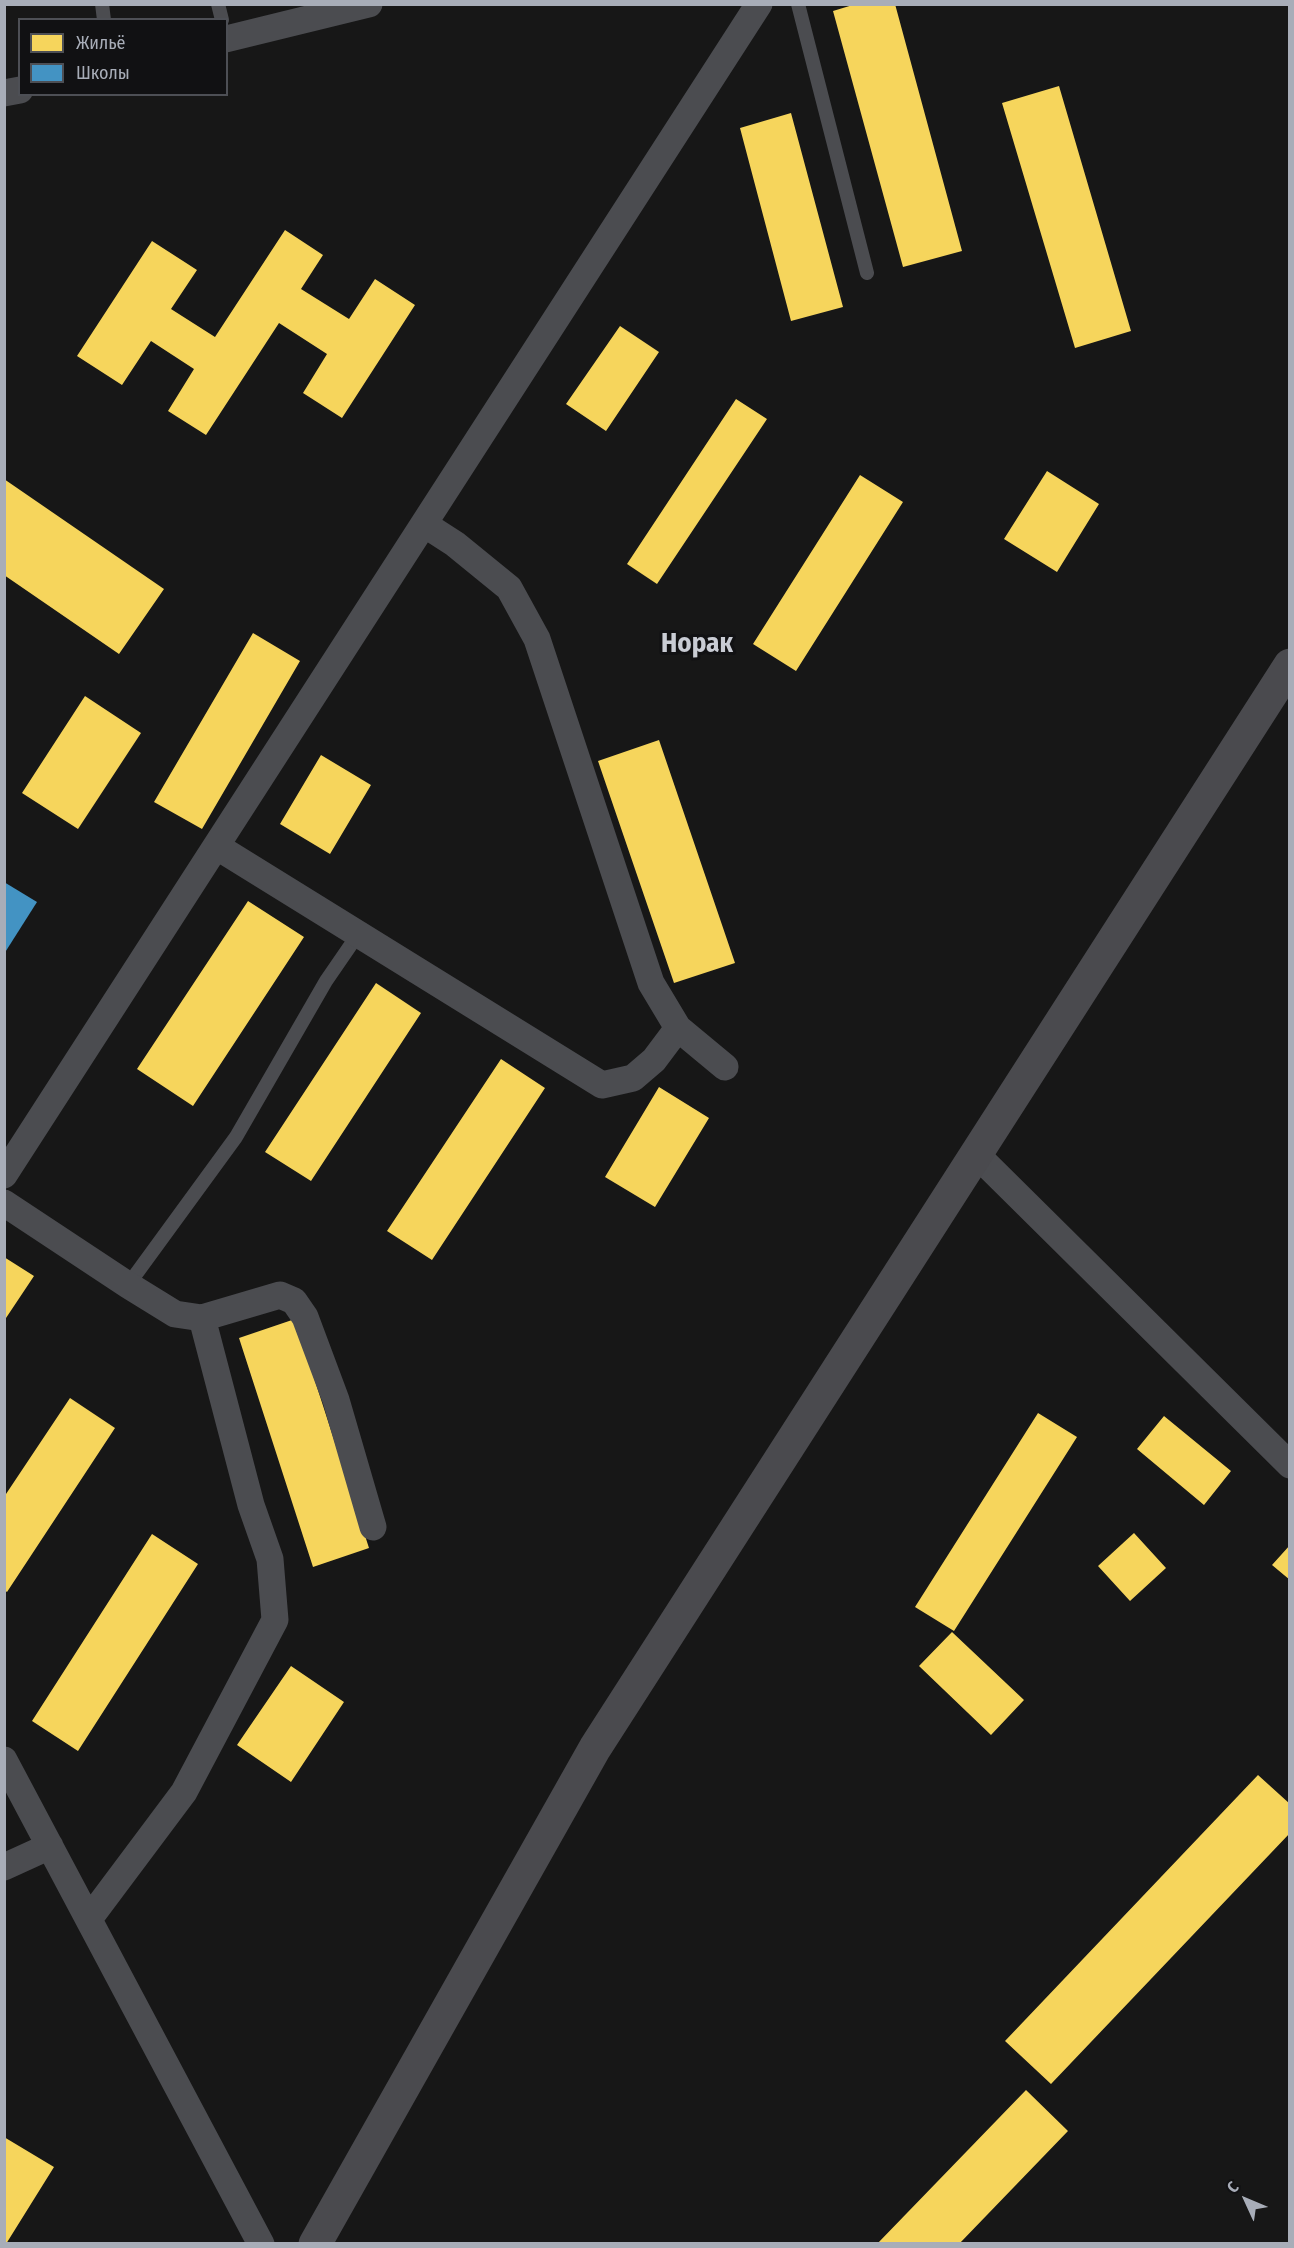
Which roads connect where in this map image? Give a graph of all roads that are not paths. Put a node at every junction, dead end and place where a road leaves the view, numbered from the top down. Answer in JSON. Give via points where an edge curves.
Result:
{"nodes":[{"id":1,"x":369,"y":4,"type":"edge"},
{"id":2,"x":759,"y":4,"type":"edge"},
{"id":3,"x":798,"y":4,"type":"edge"},
{"id":4,"x":228,"y":32,"type":"edge"},
{"id":5,"x":867,"y":273,"type":"dead end"},
{"id":6,"x":424,"y":524,"type":"junction"},
{"id":7,"x":1290,"y":665,"type":"edge"},
{"id":8,"x":216,"y":846,"type":"junction"},
{"id":9,"x":359,"y":933,"type":"junction"},
{"id":10,"x":678,"y":1028,"type":"junction"},
{"id":11,"x":725,"y":1067,"type":"dead end"},
{"id":12,"x":975,"y":1153,"type":"junction"},
{"id":13,"x":4,"y":1175,"type":"edge"},
{"id":14,"x":4,"y":1203,"type":"edge"},
{"id":15,"x":128,"y":1285,"type":"junction"},
{"id":16,"x":202,"y":1318,"type":"junction"},
{"id":17,"x":1290,"y":1465,"type":"edge"},
{"id":18,"x":373,"y":1527,"type":"dead end"},
{"id":19,"x":4,"y":1760,"type":"edge"},
{"id":20,"x":50,"y":1846,"type":"junction"},
{"id":21,"x":4,"y":1867,"type":"edge"},
{"id":22,"x":89,"y":1919,"type":"junction"},
{"id":23,"x":261,"y":2244,"type":"edge"},
{"id":24,"x":315,"y":2244,"type":"edge"}],
"edges":[{"from":1,"to":4,"type":"street"},
{"from":2,"to":6,"type":"street"},
{"from":3,"to":5,"type":"lane"},
{"from":6,"to":8,"type":"street"},
{"from":6,"to":10,"type":"street","via":[[509,588],[537,639],[651,983]]},
{"from":7,"to":12,"type":"main road"},
{"from":8,"to":9,"type":"street"},
{"from":8,"to":13,"type":"street"},
{"from":9,"to":10,"type":"street","via":[[602,1085],[633,1077],[654,1060]]},
{"from":9,"to":15,"type":"lane","via":[[326,981],[236,1137]]},
{"from":10,"to":11,"type":"street"},
{"from":12,"to":17,"type":"street"},
{"from":12,"to":24,"type":"main road","via":[[595,1748]]},
{"from":14,"to":15,"type":"street"},
{"from":15,"to":16,"type":"street","via":[[175,1314]]},
{"from":16,"to":18,"type":"street","via":[[280,1295],[294,1301],[305,1317],[336,1400]]},
{"from":16,"to":22,"type":"street","via":[[251,1505],[270,1559],[275,1620],[184,1792]]},
{"from":19,"to":20,"type":"street"},
{"from":20,"to":21,"type":"street"},
{"from":20,"to":22,"type":"street"},
{"from":22,"to":23,"type":"street"}]}
